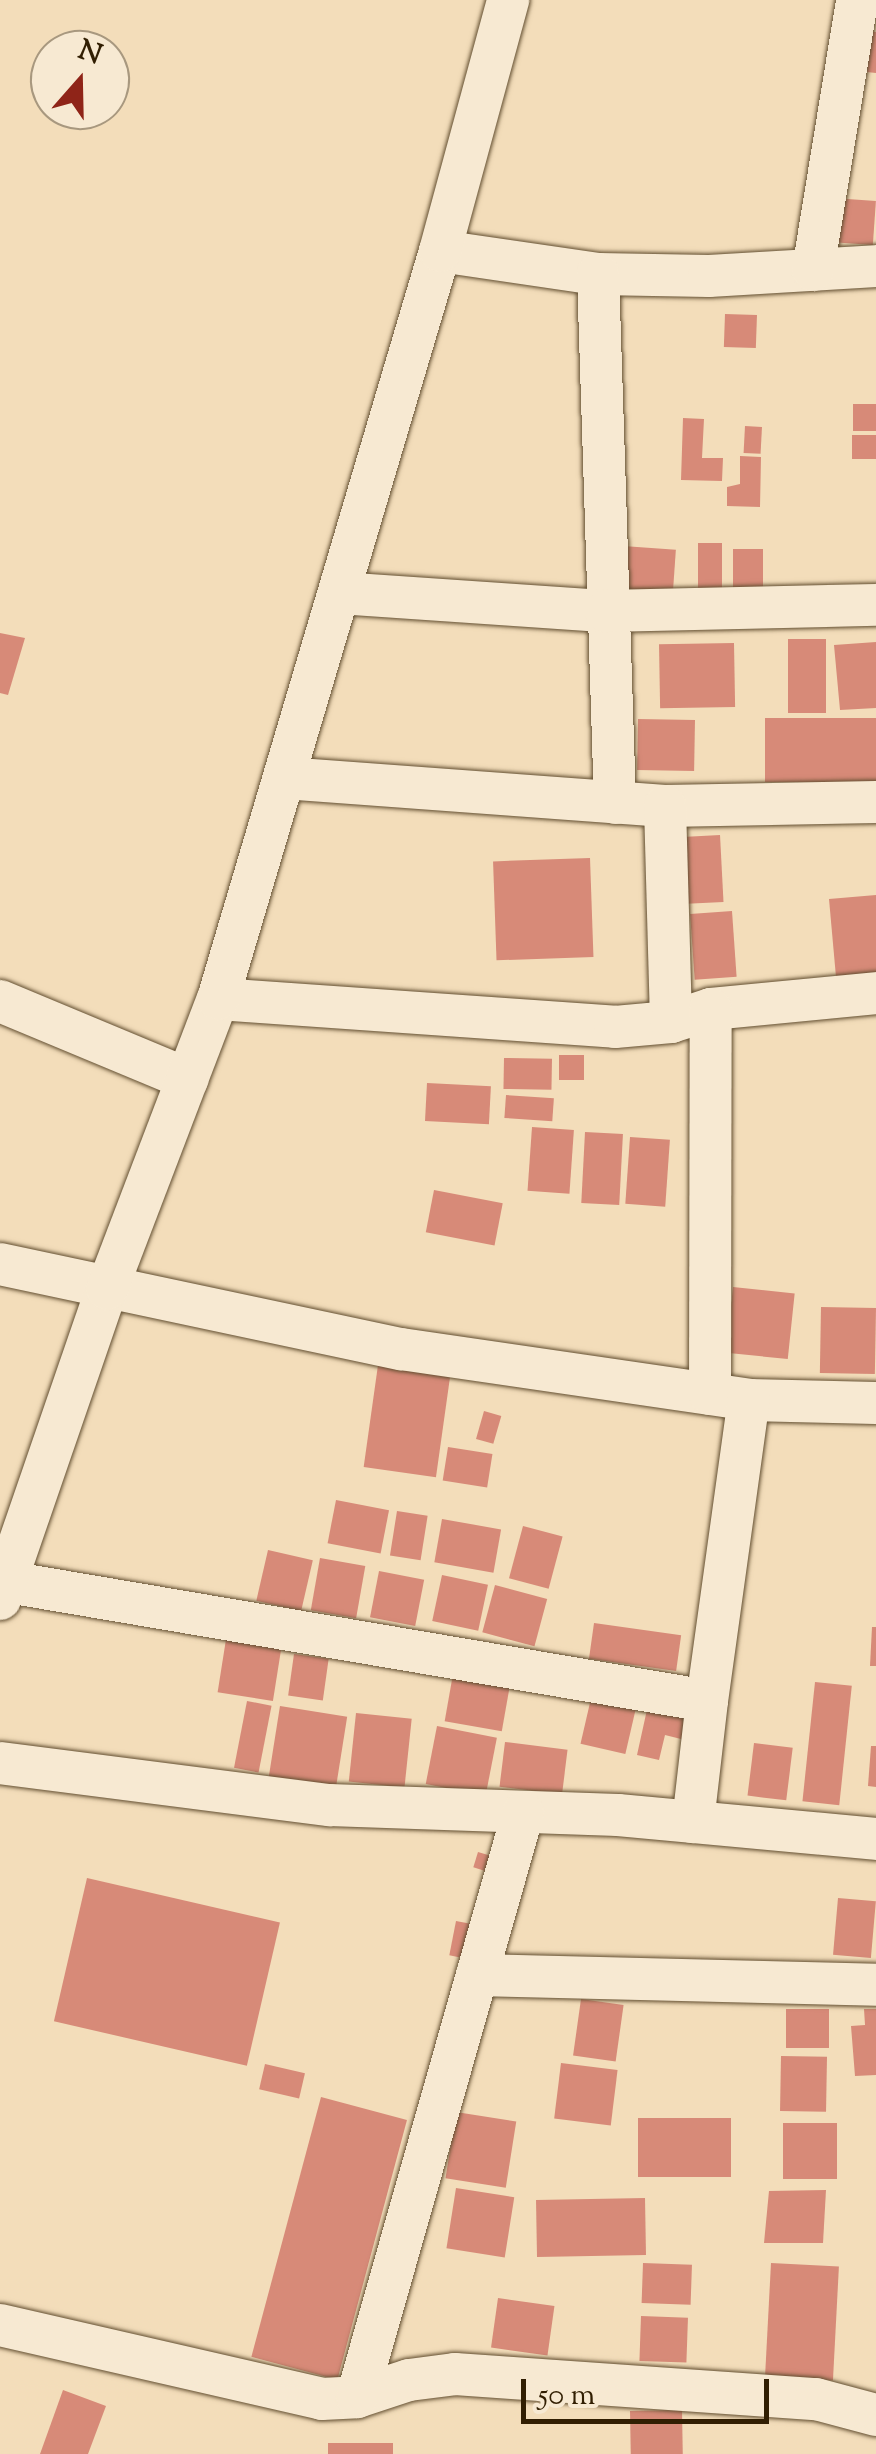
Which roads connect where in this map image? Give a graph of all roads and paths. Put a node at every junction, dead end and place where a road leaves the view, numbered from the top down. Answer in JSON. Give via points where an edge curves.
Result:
{"nodes":[{"id":1,"x":508,"y":0,"type":"edge"},
{"id":2,"x":857,"y":0,"type":"edge"},
{"id":3,"x":440,"y":250,"type":"junction"},
{"id":4,"x":876,"y":266,"type":"edge"},
{"id":5,"x":813,"y":270,"type":"junction"},
{"id":6,"x":598,"y":274,"type":"junction"},
{"id":7,"x":339,"y":593,"type":"junction"},
{"id":8,"x":876,"y":604,"type":"edge"},
{"id":9,"x":606,"y":612,"type":"junction"},
{"id":10,"x":284,"y":778,"type":"junction"},
{"id":11,"x":876,"y":802,"type":"edge"},
{"id":12,"x":615,"y":803,"type":"junction"},
{"id":13,"x":665,"y":806,"type":"junction"},
{"id":14,"x":876,"y":993,"type":"edge"},
{"id":15,"x":218,"y":999,"type":"junction"},
{"id":16,"x":0,"y":1002,"type":"edge"},
{"id":17,"x":711,"y":1009,"type":"junction"},
{"id":18,"x":670,"y":1022,"type":"junction"},
{"id":19,"x":188,"y":1080,"type":"junction"},
{"id":20,"x":0,"y":1264,"type":"edge"},
{"id":21,"x":107,"y":1289,"type":"junction"},
{"id":22,"x":730,"y":1397,"type":"junction"},
{"id":23,"x":876,"y":1403,"type":"edge"},
{"id":24,"x":4,"y":1591,"type":"edge"},
{"id":25,"x":707,"y":1701,"type":"junction"},
{"id":26,"x":0,"y":1763,"type":"edge"},
{"id":27,"x":523,"y":1813,"type":"junction"},
{"id":28,"x":693,"y":1822,"type":"junction"},
{"id":29,"x":876,"y":1839,"type":"edge"},
{"id":30,"x":477,"y":1975,"type":"junction"},
{"id":31,"x":876,"y":1984,"type":"edge"},
{"id":32,"x":0,"y":2325,"type":"edge"},
{"id":33,"x":358,"y":2398,"type":"junction"},
{"id":34,"x":876,"y":2415,"type":"edge"}],
"edges":[{"from":1,"to":3,"type":"street"},
{"from":2,"to":5,"type":"street"},
{"from":3,"to":6,"type":"street"},
{"from":3,"to":7,"type":"street"},
{"from":4,"to":5,"type":"street"},
{"from":5,"to":6,"type":"street"},
{"from":6,"to":9,"type":"street"},
{"from":7,"to":9,"type":"street"},
{"from":7,"to":10,"type":"street"},
{"from":8,"to":9,"type":"street"},
{"from":9,"to":12,"type":"street"},
{"from":10,"to":12,"type":"street"},
{"from":10,"to":15,"type":"street"},
{"from":11,"to":13,"type":"street"},
{"from":12,"to":13,"type":"street"},
{"from":13,"to":18,"type":"street"},
{"from":14,"to":17,"type":"street"},
{"from":15,"to":18,"type":"street","via":[[616,1028]]},
{"from":15,"to":19,"type":"street"},
{"from":16,"to":19,"type":"street"},
{"from":17,"to":18,"type":"street"},
{"from":17,"to":22,"type":"street"},
{"from":19,"to":21,"type":"street"},
{"from":20,"to":21,"type":"street"},
{"from":21,"to":22,"type":"street","via":[[400,1348]]},
{"from":21,"to":24,"type":"street"},
{"from":22,"to":23,"type":"street"},
{"from":22,"to":25,"type":"street"},
{"from":24,"to":25,"type":"street"},
{"from":25,"to":28,"type":"street"},
{"from":26,"to":27,"type":"street","via":[[330,1805]]},
{"from":27,"to":28,"type":"street"},
{"from":27,"to":30,"type":"street"},
{"from":28,"to":29,"type":"street"},
{"from":30,"to":31,"type":"street"},
{"from":30,"to":33,"type":"street"},
{"from":32,"to":33,"type":"street","via":[[322,2399]]},
{"from":33,"to":34,"type":"street","via":[[409,2380],[456,2374],[816,2400]]}]}
